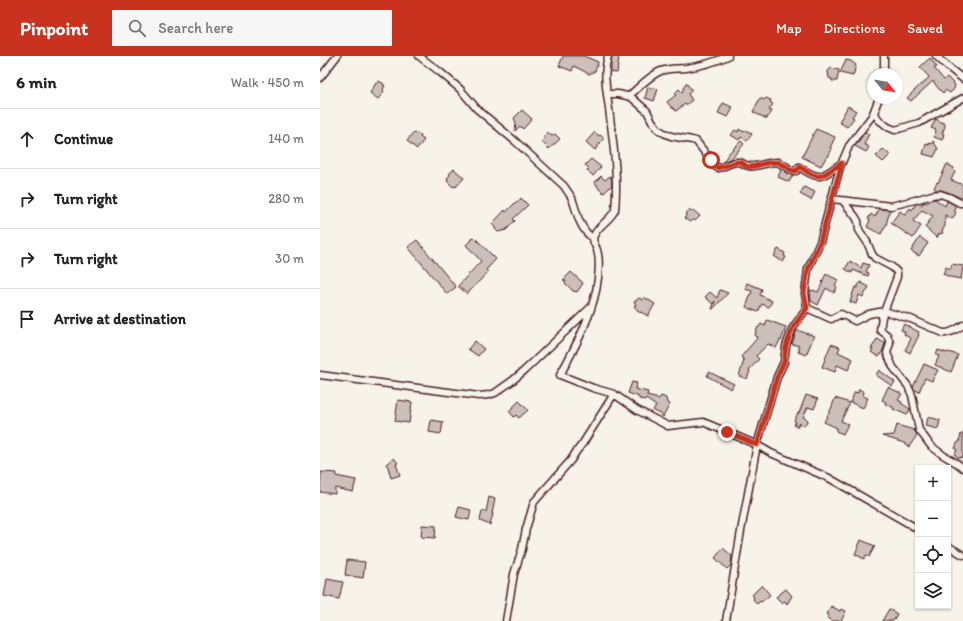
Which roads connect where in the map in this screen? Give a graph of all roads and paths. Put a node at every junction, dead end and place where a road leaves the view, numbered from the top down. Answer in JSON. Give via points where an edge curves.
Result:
{"nodes":[{"id":1,"x":337,"y":56,"type":"edge"},
{"id":2,"x":608,"y":56,"type":"edge"},
{"id":3,"x":728,"y":56,"type":"edge"},
{"id":4,"x":884,"y":56,"type":"edge"},
{"id":5,"x":936,"y":56,"type":"edge"},
{"id":6,"x":422,"y":57,"type":"edge"},
{"id":7,"x":884,"y":68,"type":"edge"},
{"id":8,"x":320,"y":78,"type":"edge"},
{"id":9,"x":963,"y":79,"type":"edge"},
{"id":10,"x":608,"y":94,"type":"junction"},
{"id":11,"x":625,"y":96,"type":"junction"},
{"id":12,"x":963,"y":98,"type":"edge"},
{"id":13,"x":876,"y":105,"type":"joint"},
{"id":14,"x":842,"y":163,"type":"junction"},
{"id":15,"x":832,"y":199,"type":"junction"},
{"id":16,"x":843,"y":201,"type":"junction"},
{"id":17,"x":963,"y":203,"type":"edge"},
{"id":18,"x":593,"y":239,"type":"junction"},
{"id":19,"x":592,"y":306,"type":"junction"},
{"id":20,"x":807,"y":308,"type":"junction"},
{"id":21,"x":884,"y":311,"type":"junction"},
{"id":22,"x":963,"y":325,"type":"edge"},
{"id":23,"x":320,"y":375,"type":"edge"},
{"id":24,"x":614,"y":394,"type":"junction"},
{"id":25,"x":757,"y":445,"type":"junction"},
{"id":26,"x":963,"y":468,"type":"edge"},
{"id":27,"x":915,"y":527,"type":"edge"},
{"id":28,"x":951,"y":548,"type":"edge"},
{"id":29,"x":963,"y":555,"type":"edge"},
{"id":30,"x":506,"y":621,"type":"edge"},
{"id":31,"x":726,"y":621,"type":"edge"}],
"edges":[{"from":1,"to":8,"type":"street"},
{"from":2,"to":10,"type":"street"},
{"from":3,"to":11,"type":"street","via":[[718,61],[660,72],[629,96]]},
{"from":4,"to":7,"type":"street"},
{"from":5,"to":9,"type":"street"},
{"from":6,"to":18,"type":"street","via":[[564,186],[572,198],[582,226]]},
{"from":10,"to":11,"type":"street"},
{"from":10,"to":18,"type":"street","via":[[616,172],[615,210],[594,234]]},
{"from":11,"to":14,"type":"street","via":[[631,97],[647,111],[658,129],[664,133],[696,142],[718,168],[737,162],[749,167],[778,162],[790,170],[796,171],[800,167],[820,176]]},
{"from":12,"to":13,"type":"street","via":[[919,123],[895,130],[879,120],[875,114]]},
{"from":13,"to":14,"type":"street","via":[[872,116],[849,146]]},
{"from":14,"to":15,"type":"street"},
{"from":15,"to":16,"type":"street"},
{"from":15,"to":20,"type":"street","via":[[820,242],[808,269],[804,293]]},
{"from":16,"to":17,"type":"street","via":[[890,206],[940,194]]},
{"from":16,"to":21,"type":"street","via":[[858,220],[859,230],[875,258],[897,272]]},
{"from":18,"to":19,"type":"street","via":[[599,256],[599,266]]},
{"from":19,"to":23,"type":"street","via":[[520,374],[489,395],[479,396]]},
{"from":19,"to":24,"type":"street","via":[[560,375]]},
{"from":20,"to":21,"type":"street","via":[[831,319],[841,314],[855,321],[869,314]]},
{"from":20,"to":25,"type":"street","via":[[792,329]]},
{"from":21,"to":22,"type":"street","via":[[911,319],[943,334]]},
{"from":21,"to":26,"type":"street","via":[[880,330],[887,335],[890,343],[887,353],[893,367],[912,395],[919,430],[931,446]]},
{"from":24,"to":25,"type":"street","via":[[637,410],[668,426],[703,422]]},
{"from":24,"to":30,"type":"street","via":[[571,460],[534,502],[514,574]]},
{"from":25,"to":27,"type":"street","via":[[834,481]]},
{"from":25,"to":31,"type":"street"},
{"from":28,"to":29,"type":"street"}]}
